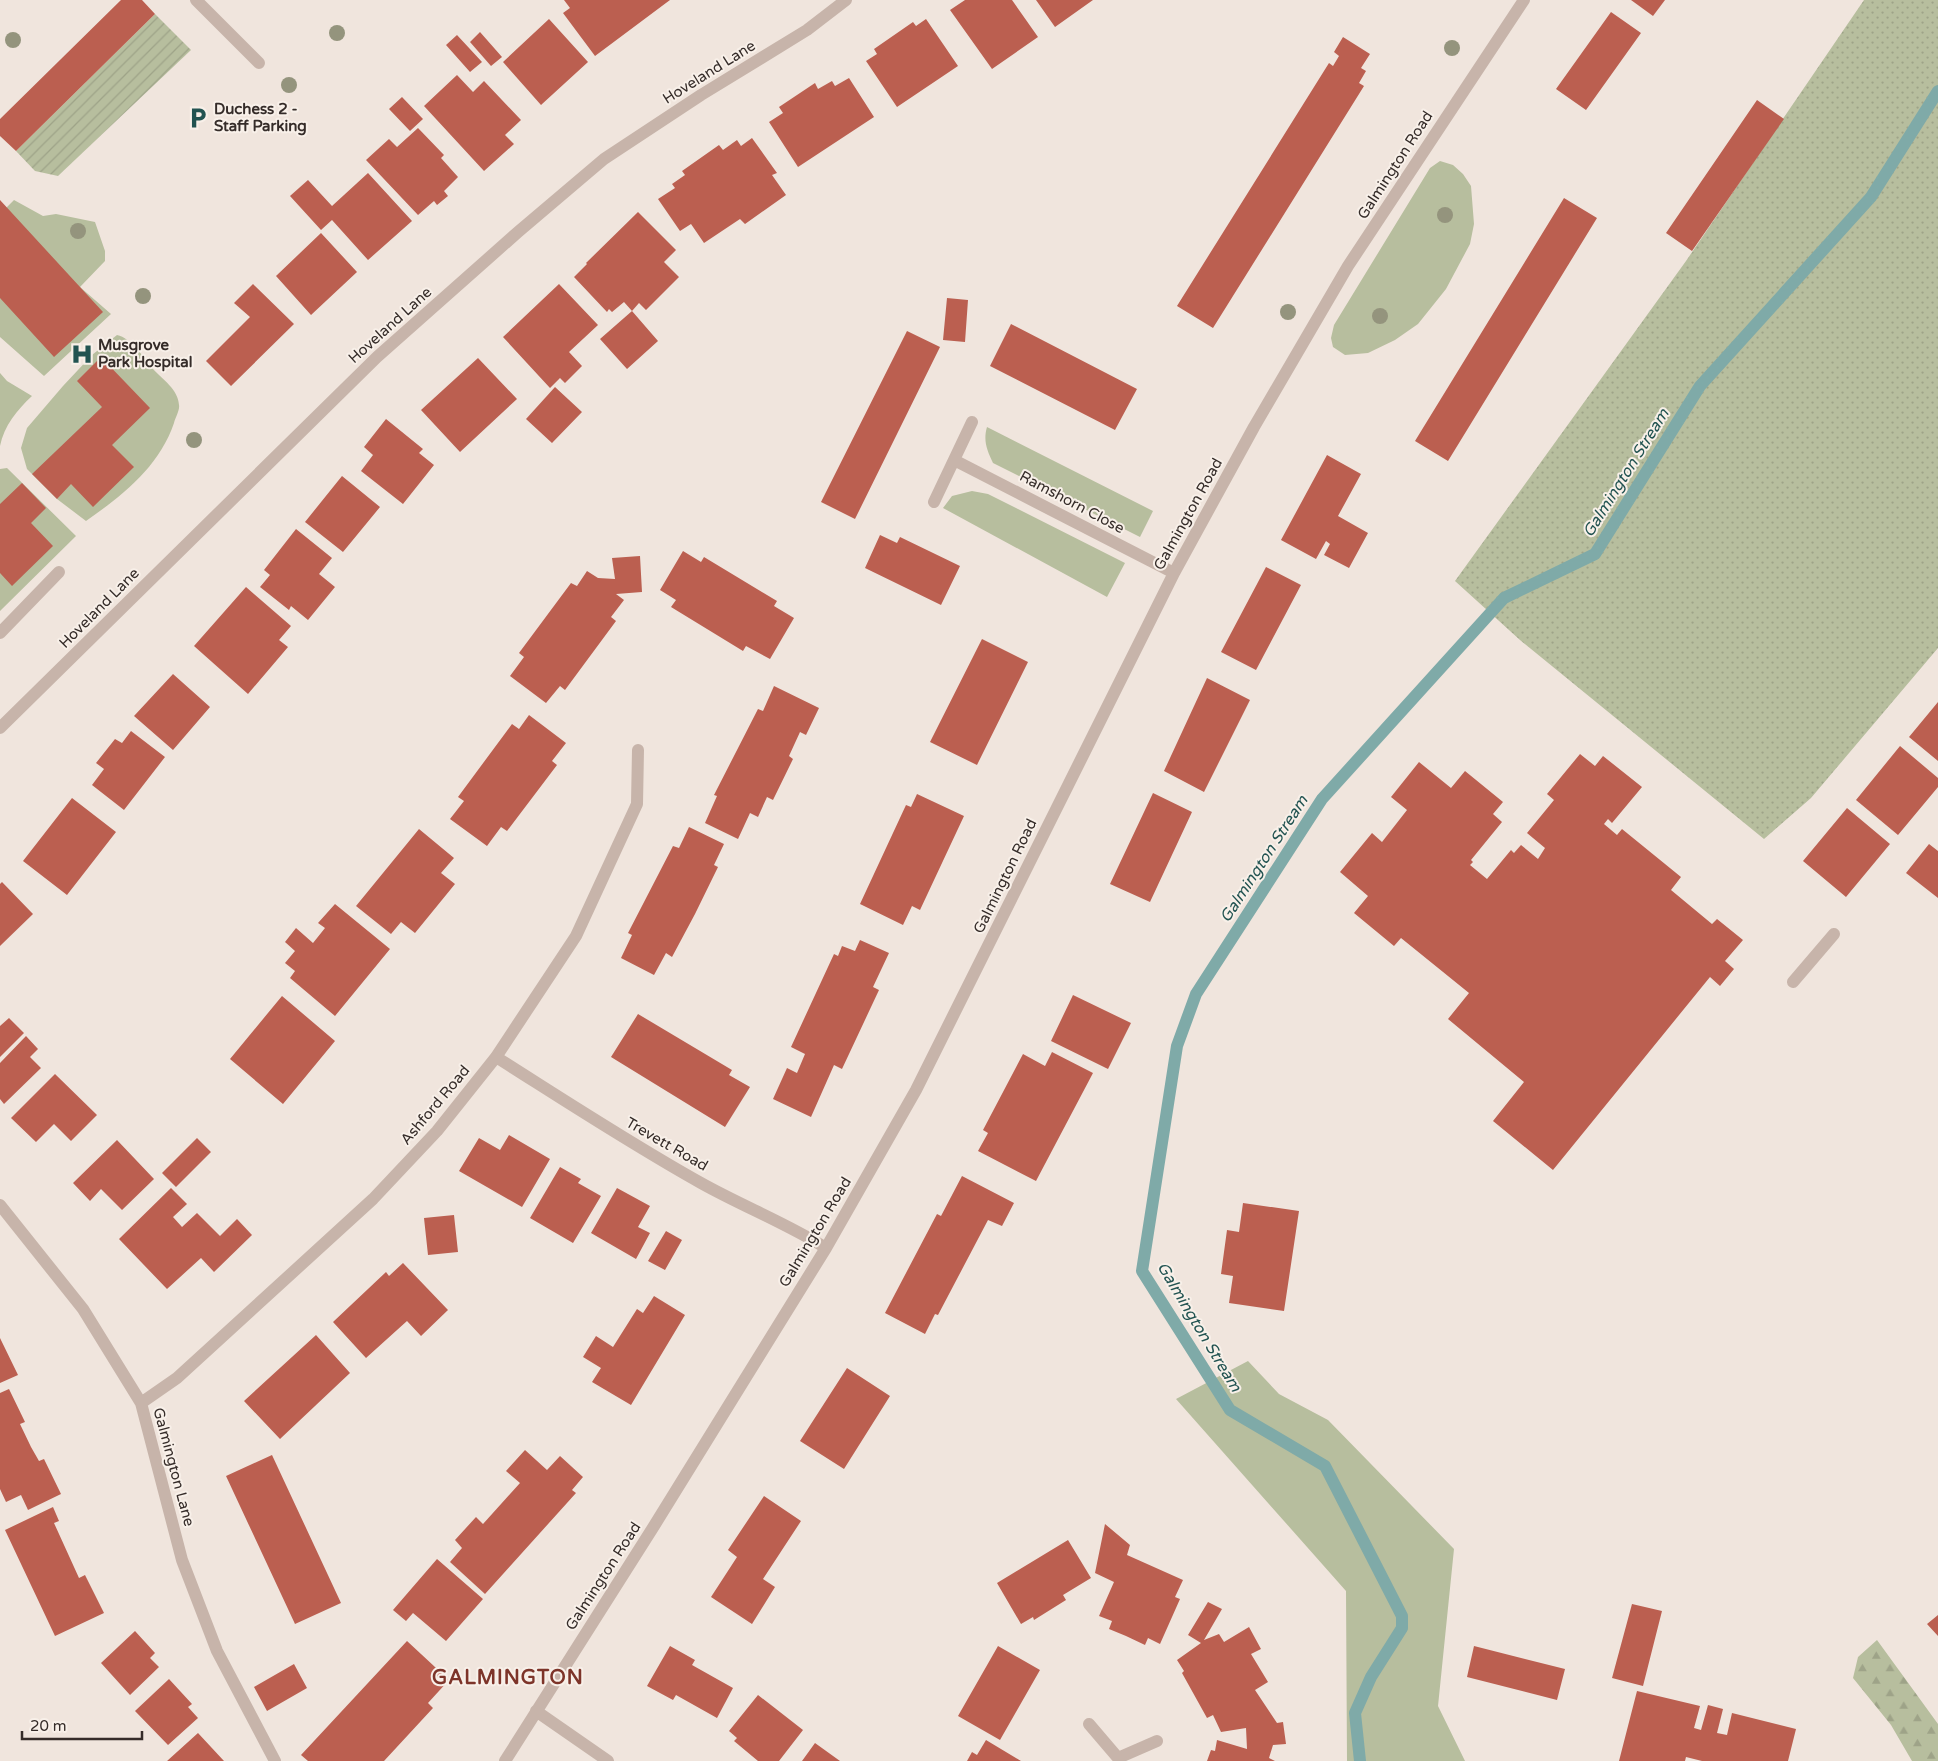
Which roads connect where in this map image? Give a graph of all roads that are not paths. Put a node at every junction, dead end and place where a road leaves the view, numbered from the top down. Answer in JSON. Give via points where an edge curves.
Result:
{"nodes":[{"id":1,"x":196,"y":0,"type":"edge"},
{"id":2,"x":846,"y":0,"type":"edge"},
{"id":3,"x":1524,"y":0,"type":"edge"},
{"id":4,"x":259,"y":64,"type":"dead end"},
{"id":5,"x":972,"y":422,"type":"dead end"},
{"id":6,"x":954,"y":460,"type":"junction"},
{"id":7,"x":934,"y":502,"type":"dead end"},
{"id":8,"x":59,"y":572,"type":"dead end"},
{"id":9,"x":1174,"y":573,"type":"junction"},
{"id":10,"x":0,"y":633,"type":"edge"},
{"id":11,"x":0,"y":728,"type":"edge"},
{"id":12,"x":638,"y":750,"type":"dead end"},
{"id":13,"x":1834,"y":934,"type":"dead end"},
{"id":14,"x":1793,"y":982,"type":"dead end"},
{"id":15,"x":496,"y":1057,"type":"junction"},
{"id":16,"x":0,"y":1205,"type":"edge"},
{"id":17,"x":826,"y":1248,"type":"junction"},
{"id":18,"x":141,"y":1403,"type":"junction"},
{"id":19,"x":536,"y":1711,"type":"junction"},
{"id":20,"x":1089,"y":1724,"type":"dead end"},
{"id":21,"x":1157,"y":1740,"type":"dead end"},
{"id":22,"x":1118,"y":1760,"type":"edge"},
{"id":23,"x":275,"y":1761,"type":"edge"},
{"id":24,"x":505,"y":1761,"type":"edge"},
{"id":25,"x":608,"y":1761,"type":"edge"}],
"edges":[{"from":1,"to":4,"type":"street"},
{"from":2,"to":11,"type":"street","name":"Hoveland Lane","via":[[807,30],[604,159],[518,232],[377,357]]},
{"from":3,"to":9,"type":"street","name":"Galmington Road","via":[[1348,266]]},
{"from":5,"to":6,"type":"street"},
{"from":6,"to":7,"type":"street"},
{"from":6,"to":9,"type":"street","name":"Ramshorn Close"},
{"from":8,"to":10,"type":"street"},
{"from":9,"to":17,"type":"street","name":"Galmington Road","via":[[916,1090]]},
{"from":12,"to":15,"type":"street","name":"Ashford Road","via":[[637,804],[629,822],[576,936]]},
{"from":13,"to":14,"type":"street"},
{"from":15,"to":17,"type":"street","name":"Trevett Road","via":[[642,1150]]},
{"from":15,"to":18,"type":"street","name":"Ashford Road","via":[[436,1132],[373,1199],[178,1378]]},
{"from":16,"to":18,"type":"street","name":"Galmington Lane","via":[[84,1309]]},
{"from":17,"to":19,"type":"street","name":"Galmington Road"},
{"from":18,"to":23,"type":"street","name":"Galmington Lane","via":[[182,1560],[217,1651]]},
{"from":19,"to":24,"type":"street","name":"Galmington Road"},
{"from":19,"to":25,"type":"street"},
{"from":20,"to":22,"type":"street"},
{"from":21,"to":22,"type":"street"}]}
